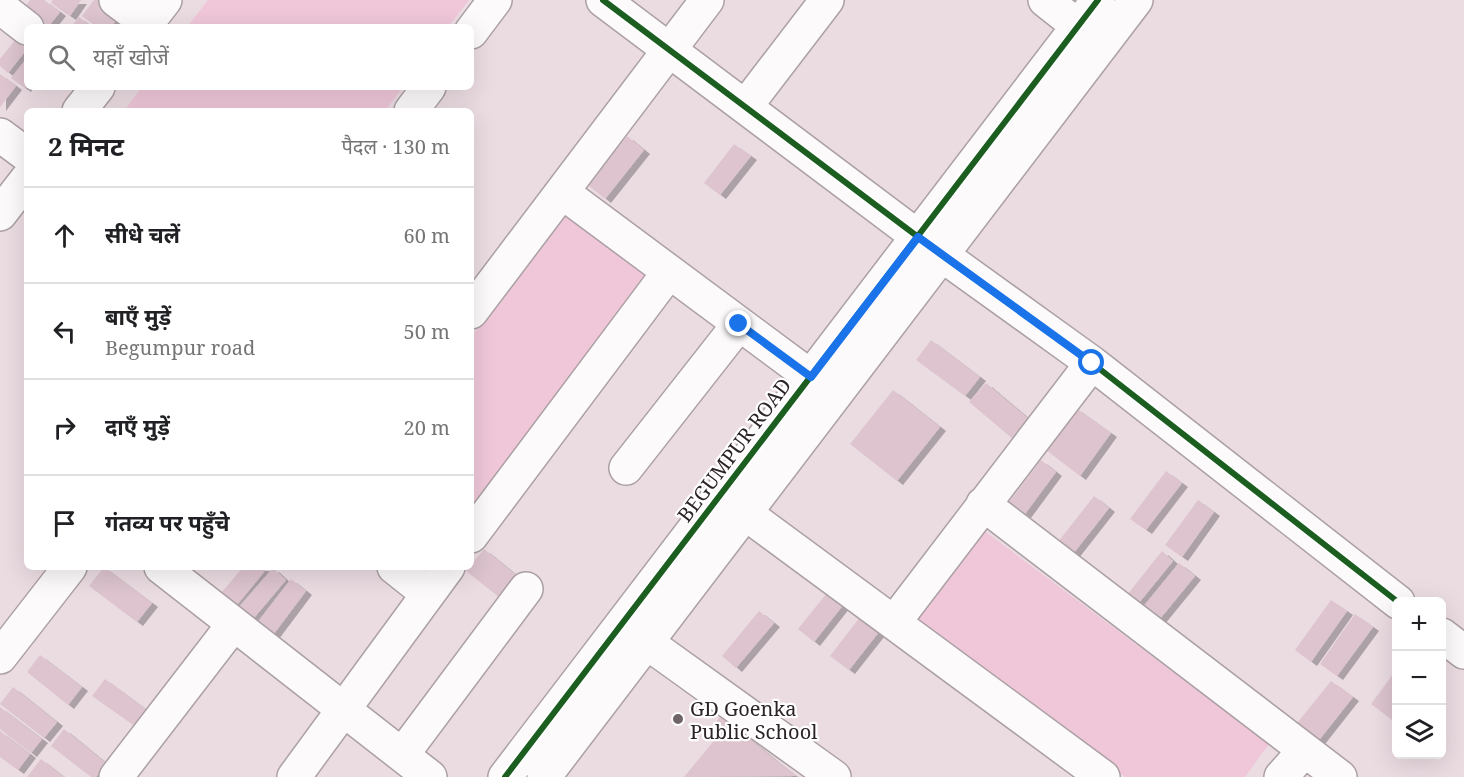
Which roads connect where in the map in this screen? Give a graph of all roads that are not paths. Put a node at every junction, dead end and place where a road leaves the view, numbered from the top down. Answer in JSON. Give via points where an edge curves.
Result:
{"nodes":[{"id":1,"x":116,"y":0,"type":"edge"},
{"id":2,"x":495,"y":0,"type":"edge"},
{"id":3,"x":603,"y":0,"type":"edge"},
{"id":4,"x":707,"y":0,"type":"edge"},
{"id":5,"x":827,"y":0,"type":"edge"},
{"id":6,"x":1045,"y":0,"type":"edge"},
{"id":7,"x":1098,"y":0,"type":"edge"},
{"id":8,"x":1136,"y":0,"type":"edge"},
{"id":9,"x":0,"y":7,"type":"edge"},
{"id":10,"x":152,"y":17,"type":"edge"},
{"id":11,"x":24,"y":26,"type":"edge"},
{"id":12,"x":1078,"y":26,"type":"junction"},
{"id":13,"x":474,"y":28,"type":"edge"},
{"id":14,"x":670,"y":51,"type":"junction"},
{"id":15,"x":96,"y":90,"type":"edge"},
{"id":16,"x":427,"y":90,"type":"edge"},
{"id":17,"x":745,"y":107,"type":"junction"},
{"id":18,"x":81,"y":108,"type":"edge"},
{"id":19,"x":413,"y":108,"type":"edge"},
{"id":20,"x":0,"y":135,"type":"edge"},
{"id":21,"x":24,"y":153,"type":"edge"},
{"id":22,"x":24,"y":183,"type":"edge"},
{"id":23,"x":562,"y":192,"type":"junction"},
{"id":24,"x":0,"y":214,"type":"edge"},
{"id":25,"x":930,"y":246,"type":"junction"},
{"id":26,"x":669,"y":272,"type":"junction"},
{"id":27,"x":474,"y":308,"type":"edge"},
{"id":28,"x":739,"y":324,"type":"junction"},
{"id":29,"x":1092,"y":363,"type":"junction"},
{"id":30,"x":811,"y":377,"type":"junction"},
{"id":31,"x":626,"y":468,"type":"dead end"},
{"id":32,"x":983,"y":504,"type":"junction"},
{"id":33,"x":745,"y":513,"type":"junction"},
{"id":34,"x":474,"y":532,"type":"edge"},
{"id":35,"x":68,"y":570,"type":"edge"},
{"id":36,"x":165,"y":570,"type":"edge"},
{"id":37,"x":398,"y":570,"type":"edge"},
{"id":38,"x":446,"y":570,"type":"edge"},
{"id":39,"x":526,"y":589,"type":"dead end"},
{"id":40,"x":428,"y":594,"type":"junction"},
{"id":41,"x":1392,"y":597,"type":"edge"},
{"id":42,"x":895,"y":621,"type":"junction"},
{"id":43,"x":234,"y":625,"type":"junction"},
{"id":44,"x":635,"y":633,"type":"junction"},
{"id":45,"x":1446,"y":638,"type":"edge"},
{"id":46,"x":1464,"y":652,"type":"edge"},
{"id":47,"x":0,"y":657,"type":"edge"},
{"id":48,"x":343,"y":708,"type":"junction"},
{"id":49,"x":1304,"y":751,"type":"junction"},
{"id":50,"x":402,"y":755,"type":"junction"},
{"id":51,"x":129,"y":772,"type":"edge"},
{"id":52,"x":294,"y":777,"type":"edge"},
{"id":53,"x":430,"y":777,"type":"edge"},
{"id":54,"x":506,"y":777,"type":"edge"},
{"id":55,"x":544,"y":777,"type":"edge"},
{"id":56,"x":834,"y":777,"type":"edge"},
{"id":57,"x":1103,"y":777,"type":"edge"},
{"id":58,"x":1281,"y":777,"type":"edge"},
{"id":59,"x":1340,"y":777,"type":"edge"}],
"edges":[{"from":1,"to":10,"type":"street"},
{"from":2,"to":13,"type":"street"},
{"from":3,"to":14,"type":"street"},
{"from":4,"to":14,"type":"street"},
{"from":5,"to":17,"type":"street"},
{"from":6,"to":12,"type":"street"},
{"from":7,"to":12,"type":"street","name":"BEGUMPUR ROAD"},
{"from":8,"to":25,"type":"street","name":"BEGUMPUR ROAD"},
{"from":9,"to":11,"type":"street"},
{"from":12,"to":25,"type":"street","name":"BEGUMPUR ROAD"},
{"from":14,"to":17,"type":"street"},
{"from":14,"to":23,"type":"street"},
{"from":15,"to":18,"type":"street"},
{"from":16,"to":19,"type":"street"},
{"from":17,"to":25,"type":"street"},
{"from":20,"to":21,"type":"street"},
{"from":22,"to":24,"type":"street"},
{"from":23,"to":26,"type":"street"},
{"from":23,"to":27,"type":"street"},
{"from":25,"to":29,"type":"street"},
{"from":25,"to":30,"type":"street","name":"BEGUMPUR ROAD"},
{"from":25,"to":33,"type":"street","name":"BEGUMPUR ROAD"},
{"from":26,"to":28,"type":"street"},
{"from":26,"to":34,"type":"street"},
{"from":28,"to":30,"type":"street"},
{"from":28,"to":31,"type":"street"},
{"from":29,"to":32,"type":"street"},
{"from":29,"to":41,"type":"street"},
{"from":30,"to":44,"type":"street","name":"BEGUMPUR ROAD"},
{"from":32,"to":42,"type":"street"},
{"from":32,"to":49,"type":"street"},
{"from":33,"to":42,"type":"street"},
{"from":33,"to":44,"type":"street","name":"BEGUMPUR ROAD"},
{"from":35,"to":47,"type":"street"},
{"from":36,"to":43,"type":"street"},
{"from":37,"to":40,"type":"street"},
{"from":38,"to":40,"type":"street"},
{"from":39,"to":50,"type":"street"},
{"from":40,"to":48,"type":"street"},
{"from":42,"to":57,"type":"street"},
{"from":43,"to":48,"type":"street"},
{"from":43,"to":51,"type":"street"},
{"from":44,"to":54,"type":"street","name":"BEGUMPUR ROAD"},
{"from":44,"to":55,"type":"street","name":"BEGUMPUR ROAD"},
{"from":44,"to":56,"type":"street"},
{"from":45,"to":46,"type":"street"},
{"from":48,"to":50,"type":"street"},
{"from":48,"to":52,"type":"street"},
{"from":49,"to":58,"type":"street"},
{"from":49,"to":59,"type":"street"},
{"from":50,"to":53,"type":"street"}]}
